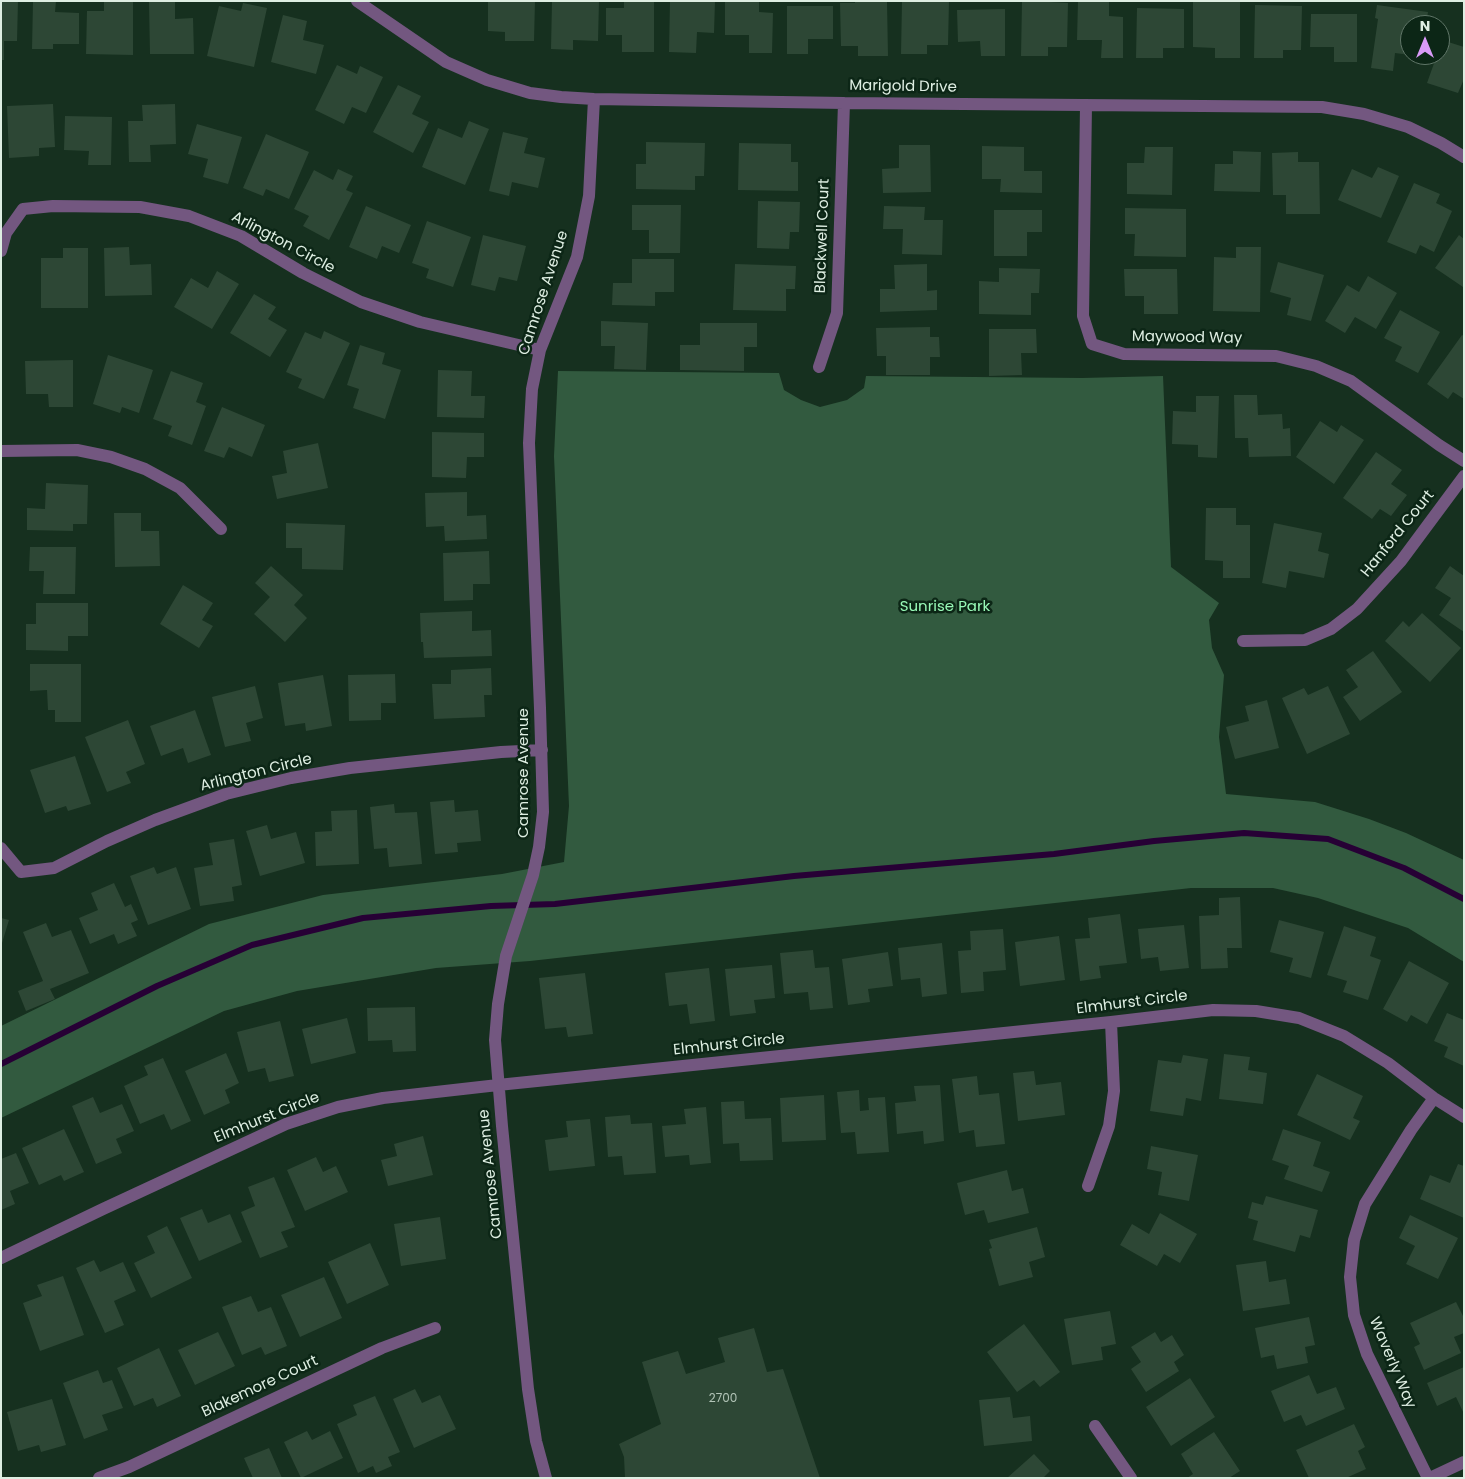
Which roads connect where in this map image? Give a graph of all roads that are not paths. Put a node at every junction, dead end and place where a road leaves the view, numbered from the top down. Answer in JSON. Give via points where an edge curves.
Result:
{"nodes":[{"id":1,"x":357,"y":1,"type":"edge"},
{"id":2,"x":594,"y":99,"type":"junction"},
{"id":3,"x":844,"y":103,"type":"junction"},
{"id":4,"x":1086,"y":105,"type":"junction"},
{"id":5,"x":1464,"y":156,"type":"edge"},
{"id":6,"x":1,"y":251,"type":"edge"},
{"id":7,"x":540,"y":350,"type":"junction"},
{"id":8,"x":819,"y":367,"type":"dead end"},
{"id":9,"x":1,"y":450,"type":"edge"},
{"id":10,"x":1464,"y":461,"type":"edge"},
{"id":11,"x":1464,"y":476,"type":"edge"},
{"id":12,"x":221,"y":529,"type":"dead end"},
{"id":13,"x":1244,"y":641,"type":"dead end"},
{"id":14,"x":542,"y":750,"type":"junction"},
{"id":15,"x":1,"y":848,"type":"edge"},
{"id":16,"x":1112,"y":1022,"type":"junction"},
{"id":17,"x":498,"y":1085,"type":"junction"},
{"id":18,"x":1434,"y":1098,"type":"junction"},
{"id":19,"x":1464,"y":1117,"type":"edge"},
{"id":20,"x":1088,"y":1186,"type":"dead end"},
{"id":21,"x":1,"y":1258,"type":"edge"},
{"id":22,"x":435,"y":1328,"type":"dead end"},
{"id":23,"x":1095,"y":1426,"type":"dead end"},
{"id":24,"x":1464,"y":1462,"type":"edge"},
{"id":25,"x":99,"y":1478,"type":"edge"},
{"id":26,"x":546,"y":1478,"type":"edge"},
{"id":27,"x":1131,"y":1478,"type":"edge"},
{"id":28,"x":1429,"y":1478,"type":"edge"}],
"edges":[{"from":1,"to":2,"type":"street","name":"Marigold Drive","via":[[446,62],[487,80],[530,93]]},
{"from":2,"to":3,"type":"street","name":"Marigold Drive"},
{"from":2,"to":7,"type":"street","name":"Camrose Avenue","via":[[589,196],[576,257]]},
{"from":3,"to":4,"type":"street","name":"Marigold Drive"},
{"from":3,"to":8,"type":"street","name":"Blackwell Court","via":[[837,313]]},
{"from":4,"to":5,"type":"street","name":"Marigold Drive","via":[[1322,108],[1364,114],[1408,127]]},
{"from":4,"to":10,"type":"street","name":"Maywood Way","via":[[1083,316],[1092,344],[1124,354],[1276,356],[1316,366],[1351,381]]},
{"from":6,"to":7,"type":"street","name":"Arlington Circle","via":[[6,233],[23,209],[140,207],[189,216],[241,236],[361,302],[420,322]]},
{"from":7,"to":14,"type":"street","name":"Camrose Avenue","via":[[532,389],[529,442]]},
{"from":9,"to":12,"type":"street","via":[[77,450],[120,460],[180,488]]},
{"from":11,"to":13,"type":"street","name":"Hanford Court","via":[[1401,561],[1356,609],[1331,629],[1305,640]]},
{"from":14,"to":15,"type":"street","name":"Arlington Circle","via":[[369,766],[291,778],[226,794],[155,820],[54,868],[22,872]]},
{"from":14,"to":17,"type":"street","name":"Camrose Avenue","via":[[543,812],[539,847],[506,956],[498,1004],[495,1040]]},
{"from":16,"to":17,"type":"street","name":"Elmhurst Circle"},
{"from":16,"to":18,"type":"street","name":"Elmhurst Circle","via":[[1213,1010],[1256,1011],[1299,1018],[1344,1036],[1388,1063]]},
{"from":16,"to":20,"type":"street","via":[[1114,1091],[1109,1126]]},
{"from":17,"to":21,"type":"street","name":"Elmhurst Circle","via":[[383,1098],[338,1107],[286,1124]]},
{"from":17,"to":26,"type":"street","name":"Camrose Avenue","via":[[528,1389]]},
{"from":18,"to":19,"type":"street","name":"Elmhurst Circle"},
{"from":18,"to":28,"type":"street","name":"Waverly Way","via":[[1365,1204],[1354,1240],[1350,1277],[1354,1315],[1367,1354]]},
{"from":22,"to":25,"type":"street","name":"Blakemore Court","via":[[382,1348],[130,1467]]},
{"from":23,"to":27,"type":"street"},
{"from":24,"to":28,"type":"street"}]}
